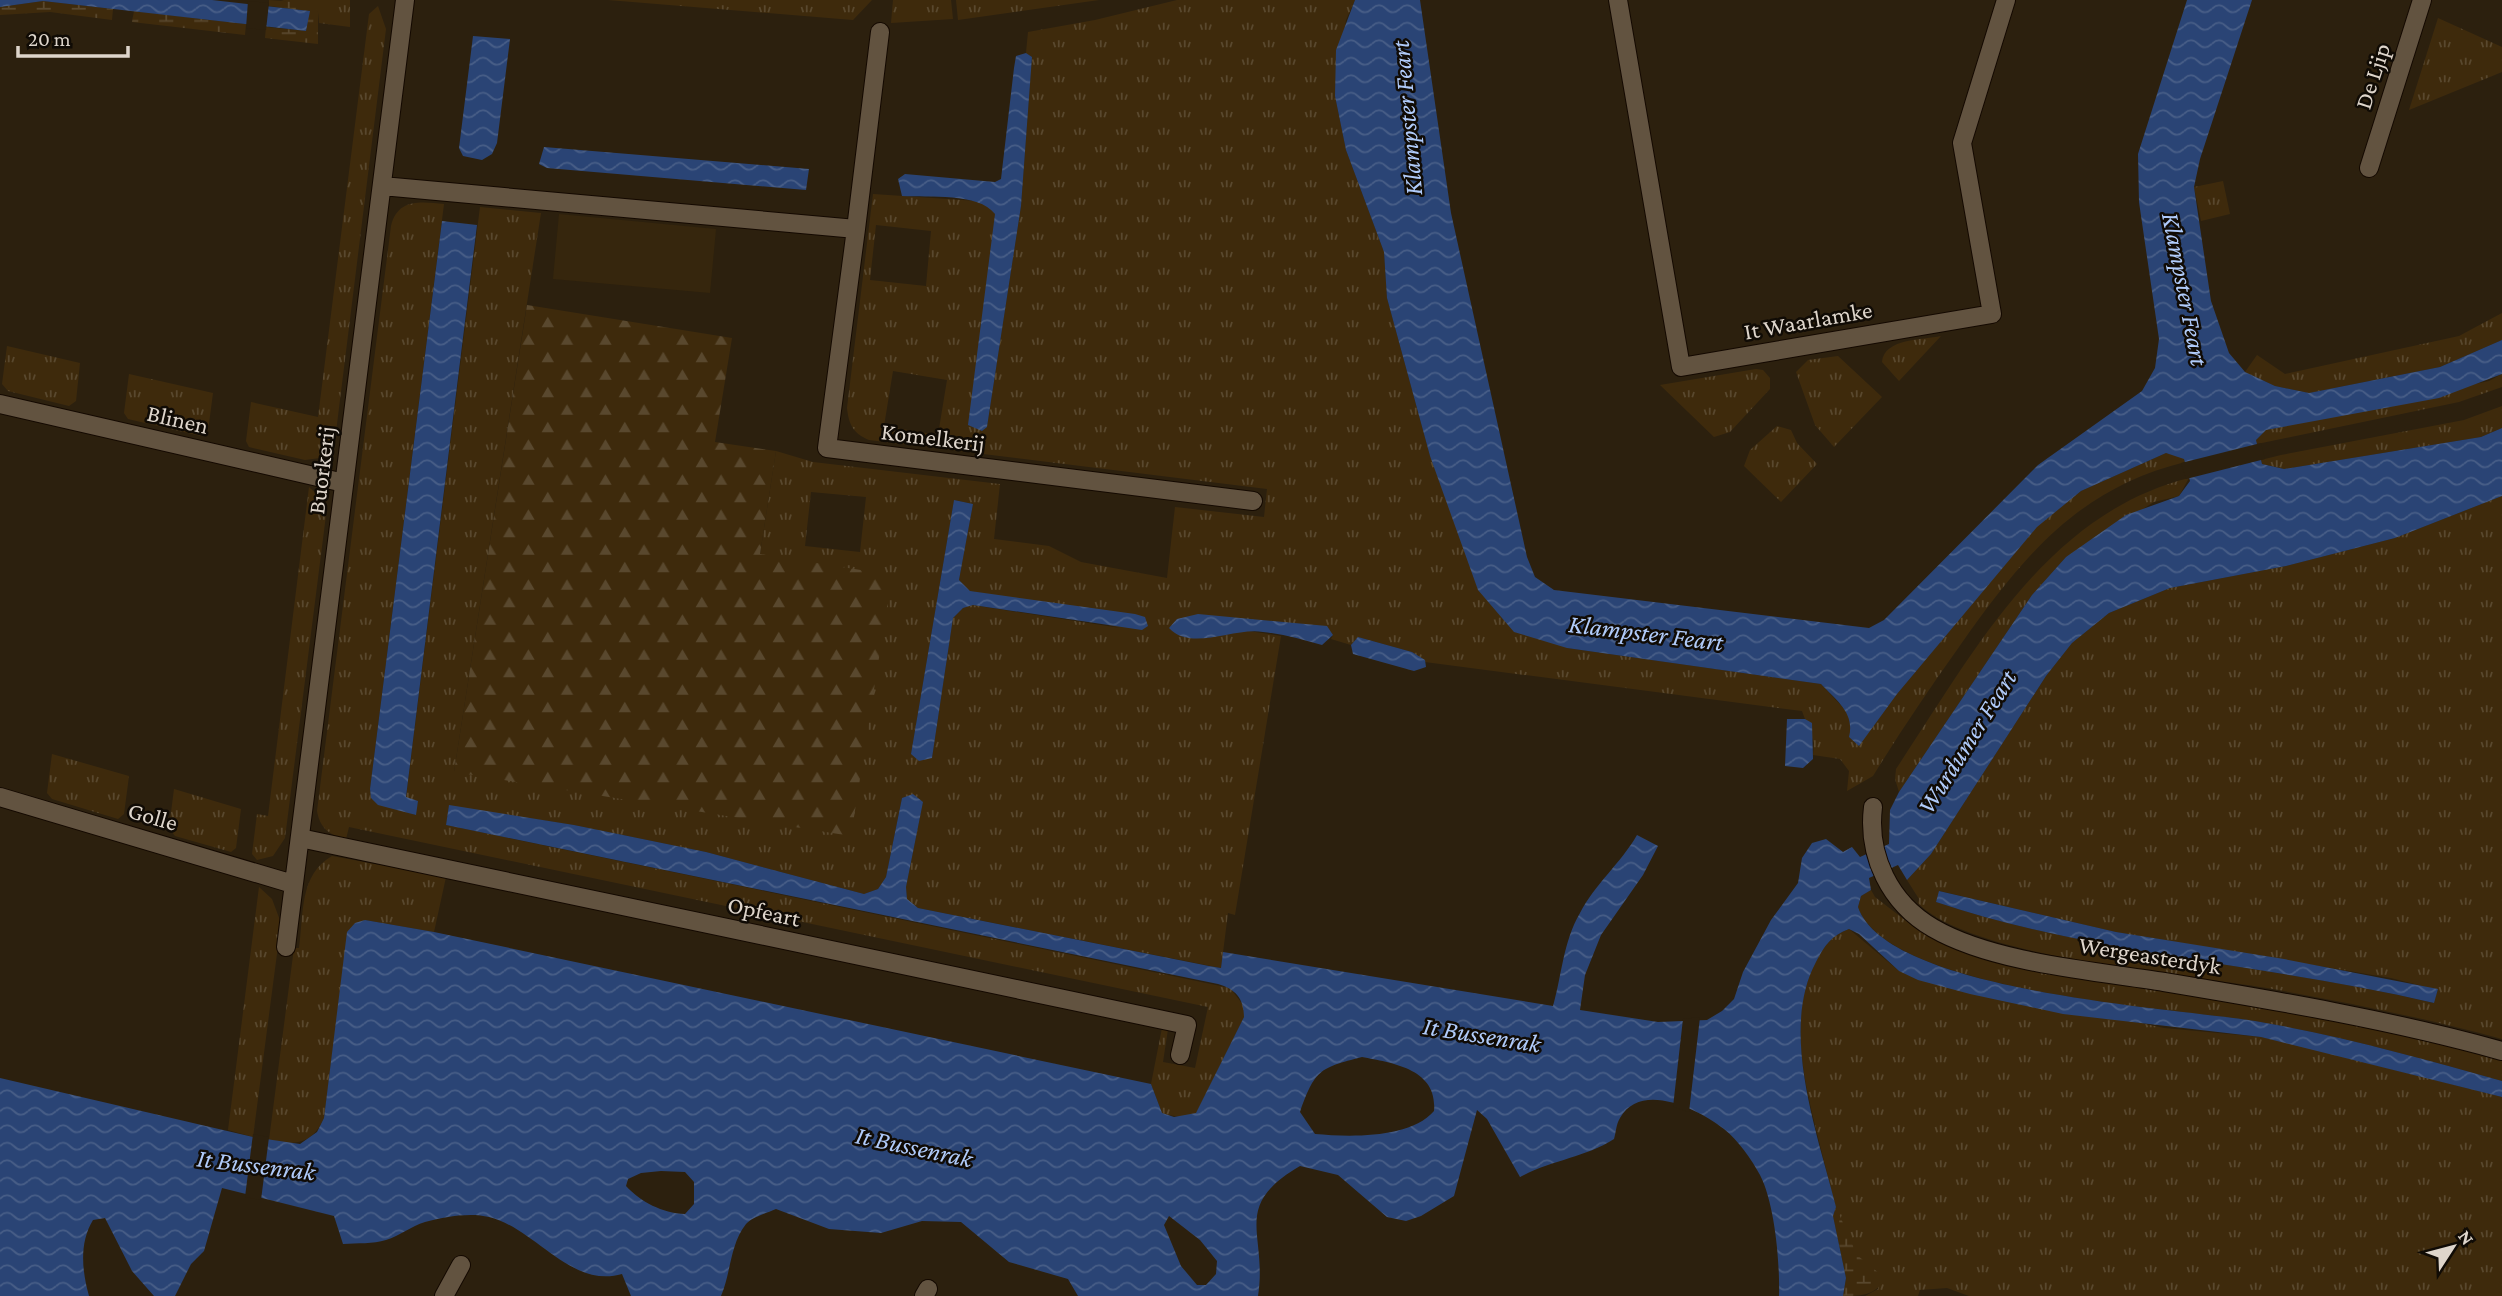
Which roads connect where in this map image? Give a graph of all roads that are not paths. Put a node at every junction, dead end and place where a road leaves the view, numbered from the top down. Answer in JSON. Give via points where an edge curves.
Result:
{"nodes":[{"id":1,"x":405,"y":0,"type":"edge"},
{"id":2,"x":1618,"y":0,"type":"edge"},
{"id":3,"x":2006,"y":0,"type":"edge"},
{"id":4,"x":2422,"y":0,"type":"edge"},
{"id":5,"x":880,"y":33,"type":"dead end"},
{"id":6,"x":2369,"y":168,"type":"dead end"},
{"id":7,"x":382,"y":186,"type":"junction"},
{"id":8,"x":856,"y":229,"type":"junction"},
{"id":9,"x":0,"y":404,"type":"edge"},
{"id":10,"x":344,"y":482,"type":"junction"},
{"id":11,"x":1253,"y":501,"type":"dead end"},
{"id":12,"x":0,"y":797,"type":"edge"},
{"id":13,"x":1873,"y":807,"type":"dead end"},
{"id":14,"x":300,"y":838,"type":"junction"},
{"id":15,"x":293,"y":884,"type":"junction"},
{"id":16,"x":286,"y":947,"type":"dead end"},
{"id":17,"x":2502,"y":1051,"type":"edge"},
{"id":18,"x":1180,"y":1055,"type":"dead end"},
{"id":19,"x":461,"y":1265,"type":"dead end"},
{"id":20,"x":443,"y":1296,"type":"edge"}],
"edges":[{"from":1,"to":7,"type":"street","name":"Buorkerij"},
{"from":2,"to":3,"type":"street","name":"It Waarlamke","via":[[1681,367],[1992,314],[1962,143]]},
{"from":4,"to":6,"type":"street","name":"De Ljip"},
{"from":5,"to":8,"type":"street","name":"Komelkerij"},
{"from":7,"to":8,"type":"street"},
{"from":7,"to":10,"type":"street","name":"Buorkerij"},
{"from":8,"to":11,"type":"street","name":"Komelkerij","via":[[827,448]]},
{"from":9,"to":10,"type":"street","name":"Blinen"},
{"from":10,"to":14,"type":"street","name":"Buorkerij"},
{"from":12,"to":15,"type":"street","name":"Golle"},
{"from":13,"to":17,"type":"street","name":"Wergeasterdyk","via":[[1874,848],[1896,895],[1933,928],[1975,946],[2069,967],[2425,1029]]},
{"from":14,"to":15,"type":"street","name":"Buorkerij"},
{"from":14,"to":18,"type":"street","name":"Opfeart","via":[[1187,1024]]},
{"from":15,"to":16,"type":"street","name":"Buorkerij"},
{"from":19,"to":20,"type":"street"}]}
